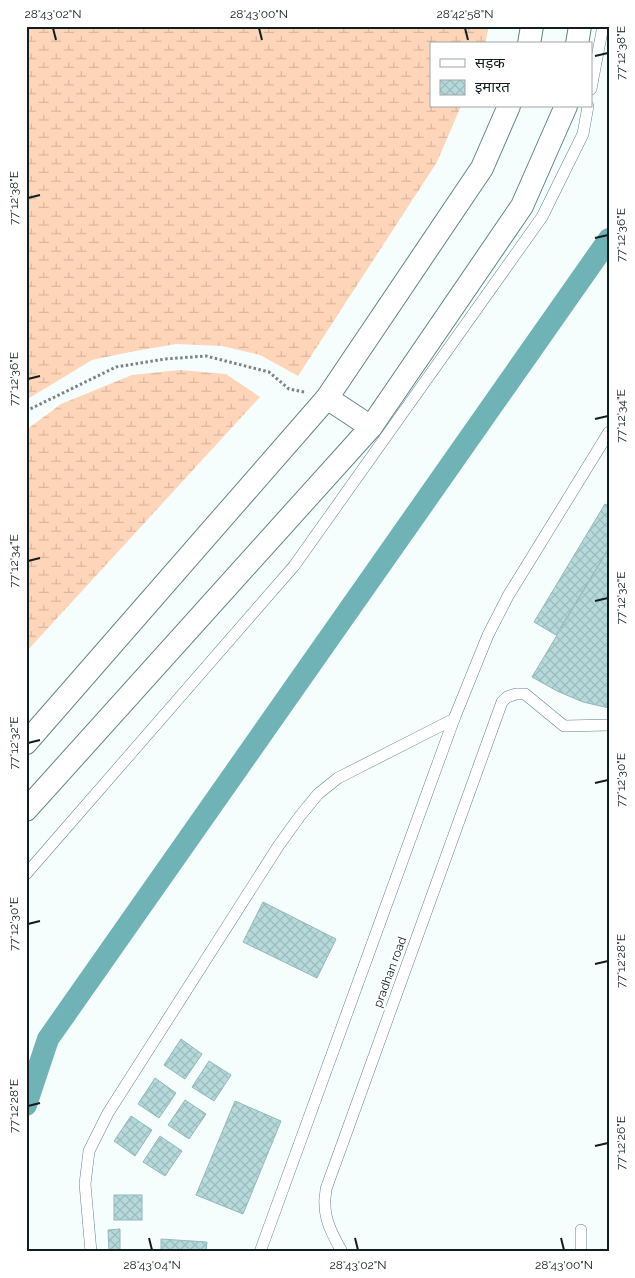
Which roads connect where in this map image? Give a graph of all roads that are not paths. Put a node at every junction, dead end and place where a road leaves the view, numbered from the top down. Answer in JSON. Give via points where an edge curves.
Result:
{"nodes":[{"id":1,"x":532,"y":26,"type":"edge"},
{"id":2,"x":580,"y":26,"type":"edge"},
{"id":3,"x":603,"y":26,"type":"edge"},
{"id":4,"x":529,"y":42,"type":"edge"},
{"id":5,"x":577,"y":42,"type":"edge"},
{"id":6,"x":592,"y":84,"type":"edge"},
{"id":7,"x":508,"y":108,"type":"edge"},
{"id":8,"x":565,"y":108,"type":"edge"},
{"id":9,"x":588,"y":108,"type":"edge"},
{"id":10,"x":327,"y":398,"type":"junction"},
{"id":11,"x":371,"y":426,"type":"junction"},
{"id":12,"x":609,"y":432,"type":"edge"},
{"id":13,"x":454,"y":719,"type":"junction"},
{"id":14,"x":609,"y":725,"type":"edge"},
{"id":15,"x":26,"y":743,"type":"edge"},
{"id":16,"x":26,"y":810,"type":"edge"},
{"id":17,"x":26,"y":874,"type":"edge"},
{"id":18,"x":581,"y":1230,"type":"dead end"},
{"id":19,"x":91,"y":1252,"type":"edge"},
{"id":20,"x":260,"y":1252,"type":"edge"},
{"id":21,"x":342,"y":1252,"type":"edge"},
{"id":22,"x":581,"y":1252,"type":"edge"}],
"edges":[{"from":1,"to":4,"type":"street"},
{"from":2,"to":5,"type":"street"},
{"from":3,"to":6,"type":"lane"},
{"from":7,"to":10,"type":"street","via":[[482,168]]},
{"from":8,"to":11,"type":"street","via":[[522,206]]},
{"from":9,"to":17,"type":"lane","via":[[583,134],[542,217],[294,566]]},
{"from":10,"to":11,"type":"street"},
{"from":10,"to":15,"type":"street"},
{"from":11,"to":16,"type":"street"},
{"from":12,"to":13,"type":"lane","via":[[508,596],[488,635]]},
{"from":13,"to":19,"type":"lane","via":[[338,778],[318,794],[279,845],[108,1113],[89,1151],[85,1184]]},
{"from":13,"to":20,"type":"lane"},
{"from":14,"to":21,"type":"lane","name":"pradhan road","via":[[564,726],[525,694],[507,697],[502,702],[326,1189],[324,1205],[327,1219]]},
{"from":18,"to":22,"type":"lane"}]}
